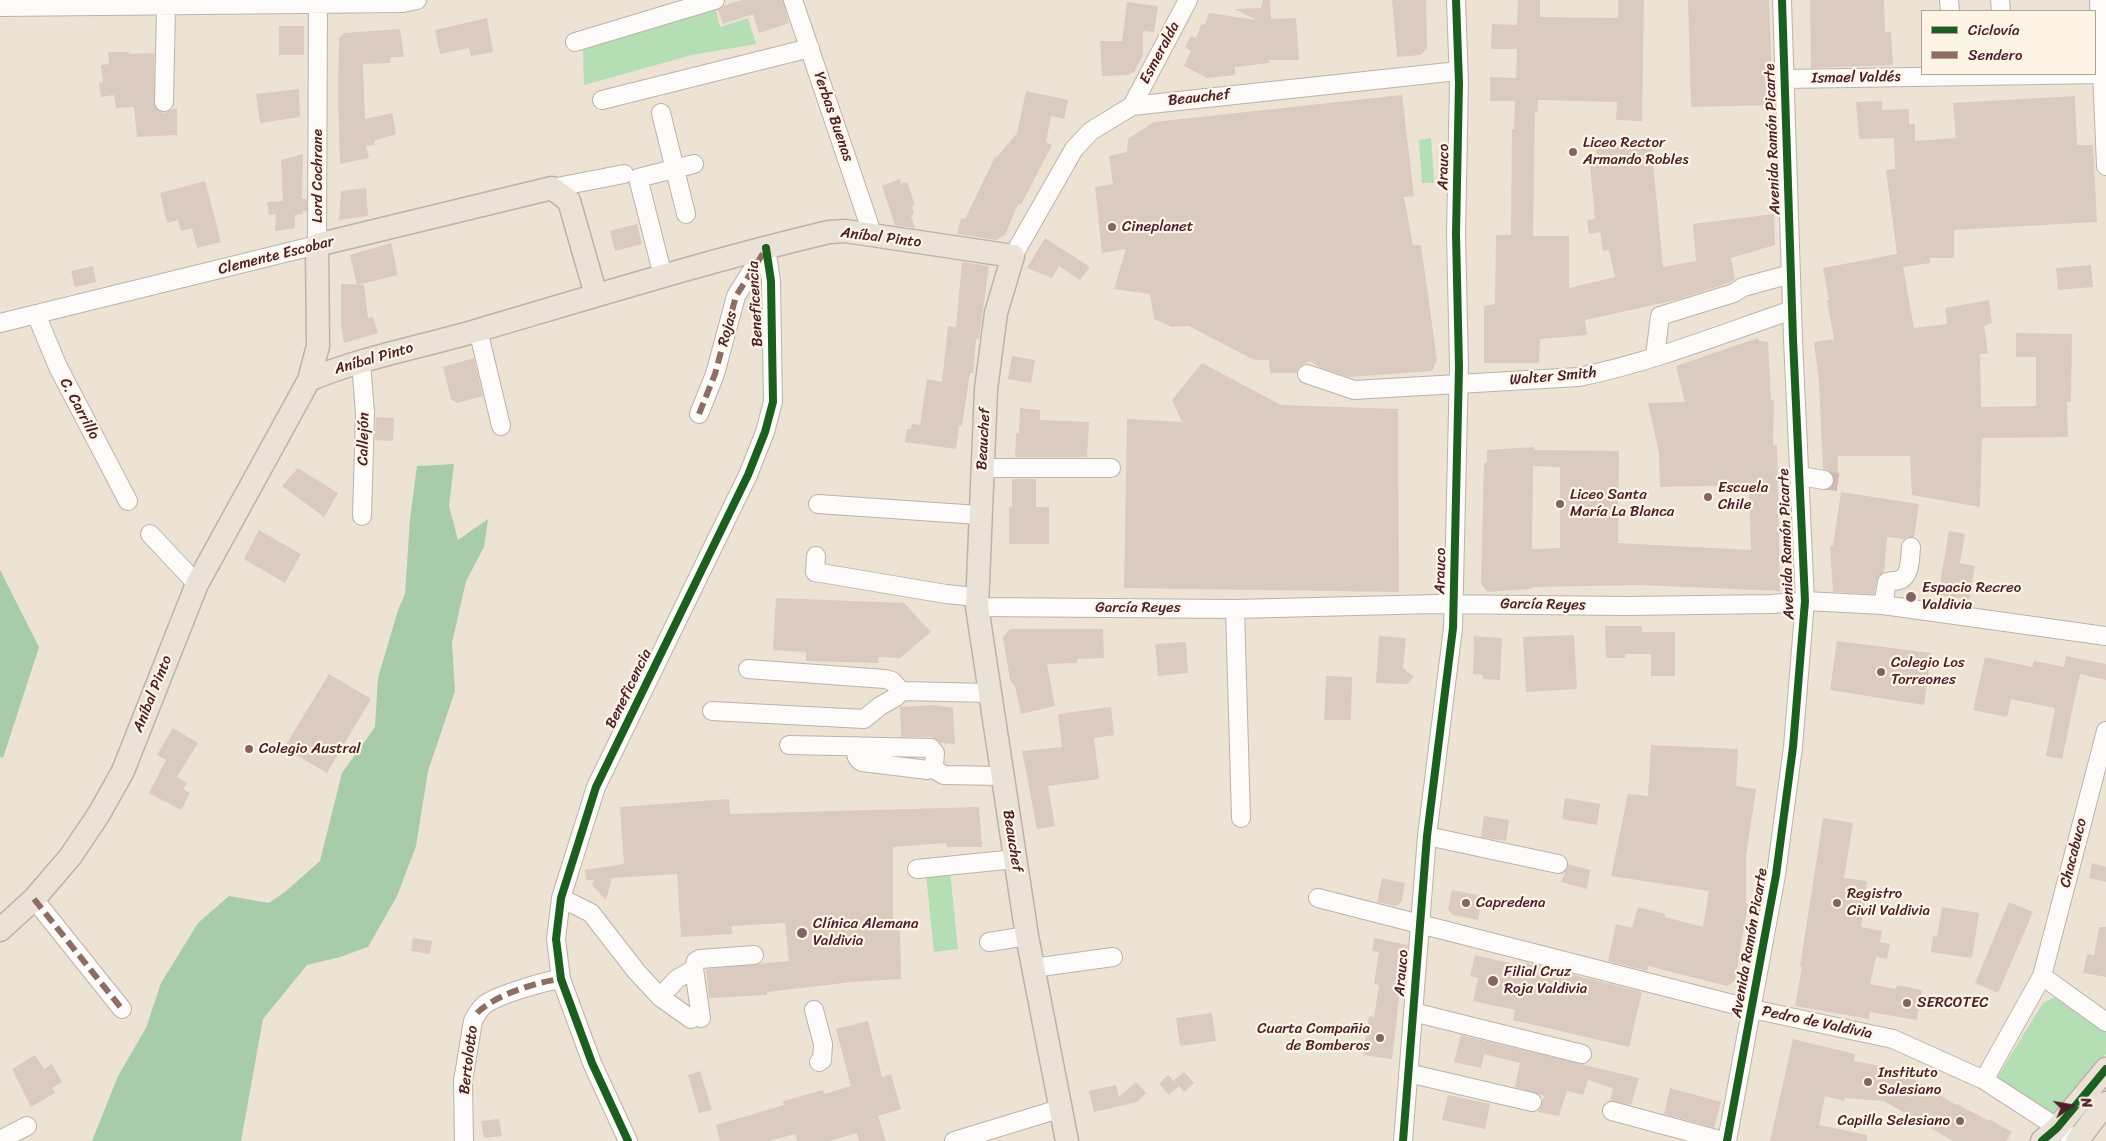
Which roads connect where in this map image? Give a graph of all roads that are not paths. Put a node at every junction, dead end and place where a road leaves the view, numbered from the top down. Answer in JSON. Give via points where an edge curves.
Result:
{"nodes":[{"id":1,"x":417,"y":0,"type":"edge"},
{"id":2,"x":715,"y":0,"type":"edge"},
{"id":3,"x":793,"y":0,"type":"edge"},
{"id":4,"x":1188,"y":0,"type":"edge"},
{"id":5,"x":1456,"y":0,"type":"edge"},
{"id":6,"x":1782,"y":0,"type":"edge"},
{"id":7,"x":2099,"y":0,"type":"edge"},
{"id":8,"x":318,"y":2,"type":"edge"},
{"id":9,"x":166,"y":5,"type":"junction"},
{"id":10,"x":0,"y":7,"type":"edge"},
{"id":11,"x":575,"y":42,"type":"dead end"},
{"id":12,"x":810,"y":48,"type":"junction"},
{"id":13,"x":1458,"y":71,"type":"junction"},
{"id":14,"x":2104,"y":74,"type":"edge"},
{"id":15,"x":2002,"y":75,"type":"edge"},
{"id":16,"x":1785,"y":79,"type":"junction"},
{"id":17,"x":602,"y":100,"type":"dead end"},
{"id":18,"x":164,"y":102,"type":"dead end"},
{"id":19,"x":1132,"y":106,"type":"junction"},
{"id":20,"x":661,"y":113,"type":"dead end"},
{"id":21,"x":694,"y":164,"type":"dead end"},
{"id":22,"x":2106,"y":166,"type":"edge"},
{"id":23,"x":675,"y":168,"type":"junction"},
{"id":24,"x":624,"y":174,"type":"dead end"},
{"id":25,"x":552,"y":188,"type":"junction"},
{"id":26,"x":686,"y":214,"type":"dead end"},
{"id":27,"x":871,"y":236,"type":"junction"},
{"id":28,"x":317,"y":246,"type":"junction"},
{"id":29,"x":766,"y":248,"type":"junction"},
{"id":30,"x":1013,"y":256,"type":"junction"},
{"id":31,"x":1791,"y":274,"type":"junction"},
{"id":32,"x":663,"y":276,"type":"junction"},
{"id":33,"x":596,"y":295,"type":"junction"},
{"id":34,"x":1792,"y":310,"type":"junction"},
{"id":35,"x":36,"y":314,"type":"junction"},
{"id":36,"x":0,"y":323,"type":"edge"},
{"id":37,"x":478,"y":330,"type":"junction"},
{"id":38,"x":1655,"y":356,"type":"junction"},
{"id":39,"x":361,"y":362,"type":"junction"},
{"id":40,"x":1307,"y":374,"type":"dead end"},
{"id":41,"x":308,"y":380,"type":"junction"},
{"id":42,"x":1459,"y":384,"type":"junction"},
{"id":43,"x":699,"y":414,"type":"dead end"},
{"id":44,"x":501,"y":426,"type":"dead end"},
{"id":45,"x":983,"y":468,"type":"junction"},
{"id":46,"x":1111,"y":468,"type":"dead end"},
{"id":47,"x":1800,"y":476,"type":"junction"},
{"id":48,"x":1824,"y":480,"type":"tunnel mouth"},
{"id":49,"x":128,"y":501,"type":"dead end"},
{"id":50,"x":818,"y":504,"type":"dead end"},
{"id":51,"x":979,"y":515,"type":"junction"},
{"id":52,"x":362,"y":516,"type":"dead end"},
{"id":53,"x":150,"y":534,"type":"dead end"},
{"id":54,"x":1911,"y":547,"type":"dead end"},
{"id":55,"x":816,"y":556,"type":"dead end"},
{"id":56,"x":197,"y":584,"type":"junction"},
{"id":57,"x":1805,"y":601,"type":"junction"},
{"id":58,"x":977,"y":602,"type":"junction"},
{"id":59,"x":1454,"y":604,"type":"junction"},
{"id":60,"x":1883,"y":605,"type":"junction"},
{"id":61,"x":1235,"y":609,"type":"junction"},
{"id":62,"x":2106,"y":636,"type":"edge"},
{"id":63,"x":748,"y":669,"type":"dead end"},
{"id":64,"x":901,"y":691,"type":"junction"},
{"id":65,"x":990,"y":693,"type":"junction"},
{"id":66,"x":712,"y":711,"type":"dead end"},
{"id":67,"x":2106,"y":731,"type":"edge"},
{"id":68,"x":789,"y":745,"type":"dead end"},
{"id":69,"x":1002,"y":776,"type":"junction"},
{"id":70,"x":1241,"y":818,"type":"dead end"},
{"id":71,"x":1427,"y":836,"type":"junction"},
{"id":72,"x":1015,"y":859,"type":"junction"},
{"id":73,"x":1558,"y":864,"type":"dead end"},
{"id":74,"x":917,"y":869,"type":"dead end"},
{"id":75,"x":561,"y":898,"type":"junction"},
{"id":76,"x":1318,"y":898,"type":"dead end"},
{"id":77,"x":34,"y":899,"type":"junction"},
{"id":78,"x":1420,"y":924,"type":"junction"},
{"id":79,"x":0,"y":930,"type":"edge"},
{"id":80,"x":1027,"y":936,"type":"junction"},
{"id":81,"x":989,"y":942,"type":"dead end"},
{"id":82,"x":754,"y":955,"type":"dead end"},
{"id":83,"x":1113,"y":957,"type":"dead end"},
{"id":84,"x":1033,"y":968,"type":"junction"},
{"id":85,"x":694,"y":969,"type":"junction"},
{"id":86,"x":2042,"y":976,"type":"junction"},
{"id":87,"x":561,"y":979,"type":"junction"},
{"id":88,"x":660,"y":997,"type":"junction"},
{"id":89,"x":122,"y":1009,"type":"dead end"},
{"id":90,"x":1752,"y":1009,"type":"junction"},
{"id":91,"x":814,"y":1010,"type":"dead end"},
{"id":92,"x":1413,"y":1012,"type":"junction"},
{"id":93,"x":2106,"y":1022,"type":"edge"},
{"id":94,"x":1582,"y":1054,"type":"dead end"},
{"id":95,"x":819,"y":1062,"type":"dead end"},
{"id":96,"x":2106,"y":1069,"type":"edge"},
{"id":97,"x":1408,"y":1073,"type":"junction"},
{"id":98,"x":1984,"y":1080,"type":"junction"},
{"id":99,"x":1532,"y":1102,"type":"dead end"},
{"id":100,"x":2105,"y":1107,"type":"edge"},
{"id":101,"x":1059,"y":1109,"type":"junction"},
{"id":102,"x":1612,"y":1111,"type":"dead end"},
{"id":103,"x":27,"y":1126,"type":"dead end"},
{"id":104,"x":2050,"y":1134,"type":"edge"},
{"id":105,"x":0,"y":1140,"type":"edge"},
{"id":106,"x":464,"y":1141,"type":"edge"},
{"id":107,"x":628,"y":1141,"type":"edge"},
{"id":108,"x":954,"y":1141,"type":"edge"},
{"id":109,"x":1066,"y":1141,"type":"edge"},
{"id":110,"x":1403,"y":1141,"type":"edge"},
{"id":111,"x":1723,"y":1141,"type":"edge"},
{"id":112,"x":1727,"y":1141,"type":"edge"},
{"id":113,"x":2078,"y":1141,"type":"edge"}],
"edges":[{"from":1,"to":8,"type":"street","via":[[403,3]]},
{"from":2,"to":11,"type":"street"},
{"from":3,"to":12,"type":"street","name":"Yerbas Buenas"},
{"from":4,"to":19,"type":"street","name":"Esmeralda"},
{"from":5,"to":13,"type":"street","name":"Arauco"},
{"from":6,"to":16,"type":"street","name":"Avenida Ramón Picarte"},
{"from":7,"to":14,"type":"street"},
{"from":8,"to":9,"type":"street"},
{"from":8,"to":28,"type":"street","name":"Lord Cochrane"},
{"from":9,"to":10,"type":"street"},
{"from":9,"to":18,"type":"street"},
{"from":12,"to":17,"type":"street"},
{"from":12,"to":27,"type":"street","name":"Yerbas Buenas"},
{"from":13,"to":19,"type":"street","name":"Beauchef"},
{"from":13,"to":42,"type":"street","name":"Arauco","via":[[1456,234]]},
{"from":14,"to":22,"type":"street"},
{"from":15,"to":16,"type":"street","name":"Ismael Valdés"},
{"from":16,"to":31,"type":"street","name":"Avenida Ramón Picarte"},
{"from":19,"to":30,"type":"street","name":"Beauchef","via":[[1091,131],[1074,149]]},
{"from":20,"to":23,"type":"street"},
{"from":21,"to":23,"type":"street"},
{"from":23,"to":26,"type":"street"},
{"from":23,"to":32,"type":"street","via":[[638,178]]},
{"from":24,"to":25,"type":"street","name":"Clemente Escobar"},
{"from":25,"to":28,"type":"main road","name":"Clemente Escobar"},
{"from":25,"to":33,"type":"main road","via":[[569,201]]},
{"from":27,"to":29,"type":"main road","name":"Aníbal Pinto","via":[[845,231],[829,232]]},
{"from":27,"to":30,"type":"main road","name":"Aníbal Pinto"},
{"from":28,"to":35,"type":"street","name":"Clemente Escobar"},
{"from":28,"to":41,"type":"main road","name":"Lord Cochrane","via":[[318,346]]},
{"from":29,"to":32,"type":"main road","name":"Aníbal Pinto"},
{"from":29,"to":43,"type":"street","name":"Rojas","via":[[736,296],[715,374]]},
{"from":29,"to":75,"type":"street","name":"Beneficencia","via":[[773,402],[765,432],[748,475],[596,787]]},
{"from":30,"to":45,"type":"main road","name":"Beauchef","via":[[996,313],[986,389]]},
{"from":31,"to":34,"type":"street","name":"Avenida Ramón Picarte"},
{"from":31,"to":38,"type":"street","via":[[1660,316]]},
{"from":32,"to":33,"type":"main road","name":"Aníbal Pinto"},
{"from":33,"to":37,"type":"main road","name":"Aníbal Pinto"},
{"from":34,"to":38,"type":"street","name":"Walter Smith"},
{"from":34,"to":47,"type":"street","name":"Avenida Ramón Picarte"},
{"from":35,"to":36,"type":"street","name":"Clemente Escobar"},
{"from":35,"to":49,"type":"street","name":"C. Carrillo","via":[[58,367]]},
{"from":37,"to":39,"type":"main road","name":"Aníbal Pinto"},
{"from":37,"to":44,"type":"street"},
{"from":38,"to":42,"type":"street","name":"Walter Smith","via":[[1578,377]]},
{"from":39,"to":41,"type":"main road","name":"Aníbal Pinto"},
{"from":39,"to":52,"type":"street","name":"Callejón","via":[[365,413]]},
{"from":40,"to":42,"type":"street","name":"Walter Smith","via":[[1354,390]]},
{"from":41,"to":56,"type":"main road","name":"Aníbal Pinto"},
{"from":42,"to":59,"type":"street","name":"Arauco"},
{"from":45,"to":46,"type":"street"},
{"from":45,"to":51,"type":"main road","name":"Beauchef"},
{"from":47,"to":48,"type":"street"},
{"from":47,"to":57,"type":"street","name":"Avenida Ramón Picarte"},
{"from":50,"to":51,"type":"street"},
{"from":51,"to":58,"type":"main road","name":"Beauchef"},
{"from":53,"to":56,"type":"street"},
{"from":54,"to":60,"type":"street","via":[[1908,569],[1900,580],[1887,582]]},
{"from":55,"to":58,"type":"street","name":"García Reyes","via":[[815,572]]},
{"from":56,"to":77,"type":"main road","name":"Aníbal Pinto","via":[[123,771],[70,857]]},
{"from":57,"to":59,"type":"street","name":"García Reyes","via":[[1627,606]]},
{"from":57,"to":60,"type":"street","name":"García Reyes"},
{"from":57,"to":90,"type":"street","name":"Avenida Ramón Picarte","via":[[1788,794]]},
{"from":58,"to":61,"type":"street","name":"García Reyes"},
{"from":58,"to":65,"type":"main road","name":"Beauchef"},
{"from":59,"to":61,"type":"street","name":"García Reyes"},
{"from":59,"to":71,"type":"street","name":"Arauco"},
{"from":60,"to":62,"type":"street","name":"García Reyes"},
{"from":61,"to":70,"type":"street"},
{"from":63,"to":64,"type":"street","via":[[885,679],[892,681]]},
{"from":64,"to":65,"type":"street"},
{"from":64,"to":66,"type":"street","via":[[864,719]]},
{"from":65,"to":69,"type":"main road","name":"Beauchef"},
{"from":67,"to":86,"type":"street","name":"Chacabuco"},
{"from":68,"to":69,"type":"street","via":[[856,746],[856,755],[862,762],[932,768],[944,775]]},
{"from":69,"to":72,"type":"main road","name":"Beauchef"},
{"from":71,"to":73,"type":"street"},
{"from":71,"to":78,"type":"street","name":"Arauco"},
{"from":72,"to":74,"type":"street"},
{"from":72,"to":80,"type":"main road","name":"Beauchef"},
{"from":75,"to":87,"type":"street","name":"Beneficencia","via":[[556,939]]},
{"from":75,"to":88,"type":"street","via":[[591,913]]},
{"from":76,"to":78,"type":"street","name":"Pedro de Valdivia"},
{"from":77,"to":79,"type":"main road","name":"Aníbal Pinto"},
{"from":77,"to":89,"type":"street"},
{"from":78,"to":90,"type":"street","name":"Pedro de Valdivia"},
{"from":78,"to":92,"type":"street","name":"Arauco"},
{"from":80,"to":81,"type":"street"},
{"from":80,"to":84,"type":"main road","name":"Beauchef"},
{"from":82,"to":85,"type":"street","via":[[700,959]]},
{"from":83,"to":84,"type":"street"},
{"from":84,"to":101,"type":"main road","name":"Beauchef"},
{"from":85,"to":88,"type":"street","via":[[677,979]]},
{"from":85,"to":88,"type":"street","via":[[696,1019]]},
{"from":86,"to":93,"type":"street"},
{"from":86,"to":98,"type":"street","name":"Chacabuco"},
{"from":87,"to":106,"type":"street","name":"Bertolotto","via":[[543,981],[486,1004],[477,1013],[463,1082]]},
{"from":87,"to":107,"type":"street","name":"Beneficencia","via":[[592,1063]]},
{"from":90,"to":98,"type":"street","name":"Pedro de Valdivia","via":[[1893,1039]]},
{"from":90,"to":112,"type":"street","name":"Avenida Ramón Picarte"},
{"from":91,"to":95,"type":"street","via":[[824,1049]]},
{"from":92,"to":94,"type":"street"},
{"from":92,"to":97,"type":"street","name":"Arauco"},
{"from":96,"to":104,"type":"main road"},
{"from":97,"to":99,"type":"street"},
{"from":97,"to":110,"type":"street","name":"Arauco"},
{"from":98,"to":104,"type":"street","name":"Pedro de Valdivia"},
{"from":100,"to":113,"type":"main road"},
{"from":101,"to":108,"type":"street"},
{"from":101,"to":109,"type":"main road","name":"Beauchef"},
{"from":102,"to":111,"type":"street"},
{"from":103,"to":105,"type":"street"},
{"from":104,"to":113,"type":"street","name":"Pedro de Valdivia"}]}
